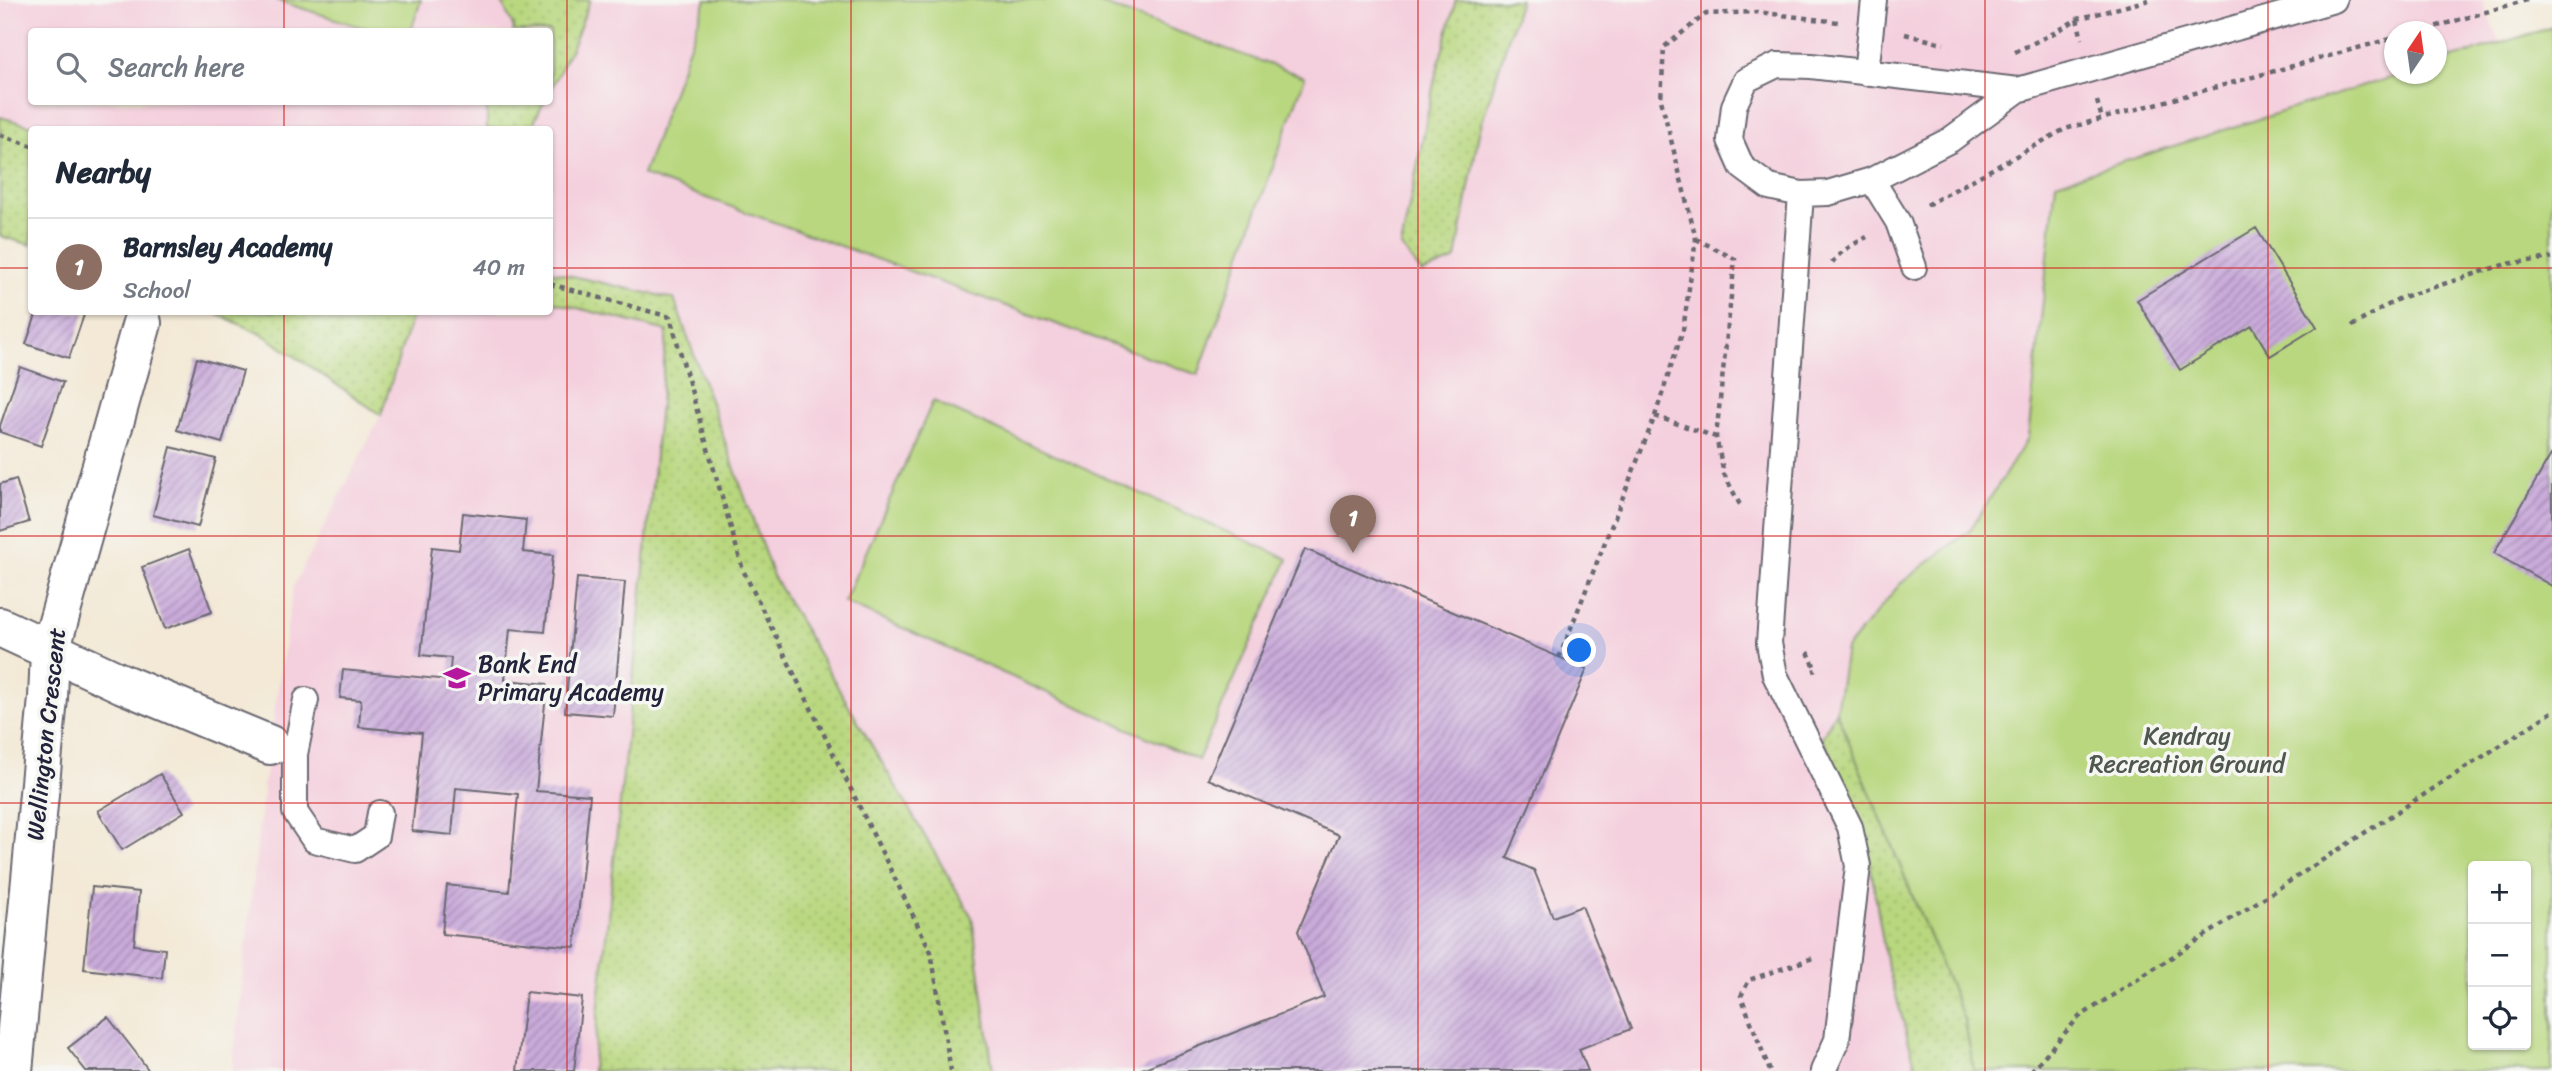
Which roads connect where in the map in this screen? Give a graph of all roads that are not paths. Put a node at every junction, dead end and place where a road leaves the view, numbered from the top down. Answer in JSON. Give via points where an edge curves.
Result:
{"nodes":[{"id":1,"x":1874,"y":0,"type":"edge"},
{"id":2,"x":2334,"y":0,"type":"edge"},
{"id":3,"x":1866,"y":73,"type":"junction"},
{"id":4,"x":2018,"y":90,"type":"junction"},
{"id":5,"x":1872,"y":180,"type":"junction"},
{"id":6,"x":1801,"y":194,"type":"junction"},
{"id":7,"x":1914,"y":267,"type":"dead end"},
{"id":8,"x":142,"y":323,"type":"dead end"},
{"id":9,"x":0,"y":627,"type":"edge"},
{"id":10,"x":50,"y":651,"type":"junction"},
{"id":11,"x":306,"y":700,"type":"dead end"},
{"id":12,"x":282,"y":750,"type":"junction"},
{"id":13,"x":380,"y":813,"type":"dead end"},
{"id":14,"x":13,"y":1071,"type":"edge"},
{"id":15,"x":1823,"y":1071,"type":"edge"}],
"edges":[{"from":1,"to":3,"type":"lane"},
{"from":2,"to":4,"type":"lane"},
{"from":3,"to":4,"type":"lane"},
{"from":3,"to":6,"type":"lane","via":[[1777,65],[1746,80],[1734,106],[1730,140],[1742,167],[1769,187]]},
{"from":4,"to":5,"type":"lane","via":[[1950,139]]},
{"from":5,"to":6,"type":"lane","via":[[1828,193]]},
{"from":5,"to":7,"type":"lane","via":[[1898,222]]},
{"from":6,"to":15,"type":"lane","via":[[1769,643],[1775,675],[1850,827],[1858,866],[1837,1040]]},
{"from":8,"to":10,"type":"street","name":"Wellington Crescent"},
{"from":9,"to":10,"type":"street"},
{"from":10,"to":12,"type":"street"},
{"from":10,"to":14,"type":"street","name":"Wellington Crescent"},
{"from":11,"to":12,"type":"lane"},
{"from":12,"to":13,"type":"lane","via":[[295,812],[314,840],[355,850],[376,836]]}]}
